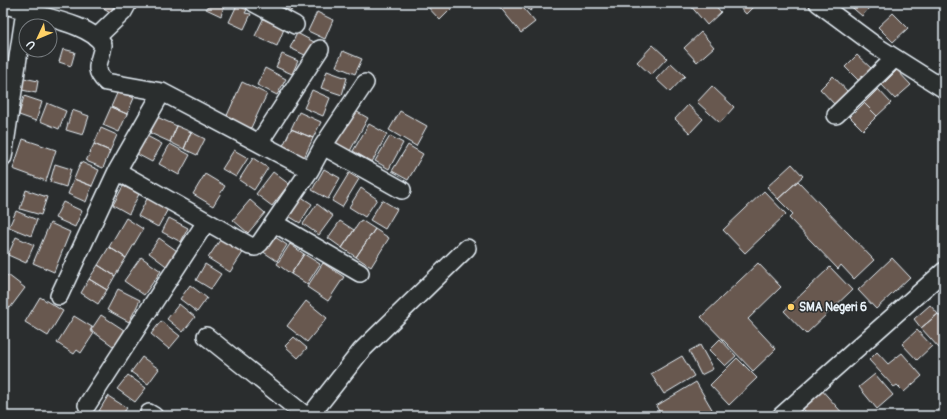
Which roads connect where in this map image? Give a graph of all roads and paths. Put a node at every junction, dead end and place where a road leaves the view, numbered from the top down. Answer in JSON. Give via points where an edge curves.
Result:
{"nodes":[{"id":1,"x":128,"y":3,"type":"edge"},
{"id":2,"x":254,"y":3,"type":"edge"},
{"id":3,"x":818,"y":3,"type":"edge"},
{"id":4,"x":3,"y":4,"type":"edge"},
{"id":5,"x":25,"y":11,"type":"junction"},
{"id":6,"x":295,"y":25,"type":"dead end"},
{"id":7,"x":97,"y":37,"type":"junction"},
{"id":8,"x":320,"y":49,"type":"dead end"},
{"id":9,"x":895,"y":58,"type":"junction"},
{"id":10,"x":365,"y":83,"type":"dead end"},
{"id":11,"x":944,"y":89,"type":"edge"},
{"id":12,"x":162,"y":92,"type":"junction"},
{"id":13,"x":836,"y":115,"type":"dead end"},
{"id":14,"x":259,"y":143,"type":"junction"},
{"id":15,"x":323,"y":146,"type":"junction"},
{"id":16,"x":3,"y":157,"type":"edge"},
{"id":17,"x":310,"y":170,"type":"junction"},
{"id":18,"x":117,"y":172,"type":"junction"},
{"id":19,"x":402,"y":190,"type":"dead end"},
{"id":20,"x":206,"y":222,"type":"junction"},
{"id":21,"x":274,"y":223,"type":"junction"},
{"id":22,"x":467,"y":248,"type":"dead end"},
{"id":23,"x":360,"y":273,"type":"dead end"},
{"id":24,"x":943,"y":273,"type":"edge"},
{"id":25,"x":59,"y":296,"type":"dead end"},
{"id":26,"x":206,"y":336,"type":"dead end"},
{"id":27,"x":87,"y":405,"type":"dead end"},
{"id":28,"x":306,"y":416,"type":"edge"},
{"id":29,"x":310,"y":416,"type":"edge"},
{"id":30,"x":781,"y":416,"type":"edge"}],
"edges":[{"from":1,"to":7,"type":"street","via":[[123,12]]},
{"from":2,"to":6,"type":"street"},
{"from":3,"to":9,"type":"street"},
{"from":4,"to":5,"type":"street"},
{"from":5,"to":7,"type":"street","via":[[85,30]]},
{"from":5,"to":16,"type":"street"},
{"from":7,"to":12,"type":"street","via":[[103,47],[97,68],[99,76],[106,82]]},
{"from":8,"to":14,"type":"street"},
{"from":9,"to":11,"type":"street"},
{"from":9,"to":13,"type":"street"},
{"from":10,"to":15,"type":"street"},
{"from":12,"to":14,"type":"street"},
{"from":12,"to":18,"type":"street"},
{"from":14,"to":17,"type":"street"},
{"from":15,"to":17,"type":"street"},
{"from":15,"to":19,"type":"street"},
{"from":17,"to":21,"type":"street"},
{"from":18,"to":20,"type":"street"},
{"from":18,"to":25,"type":"street"},
{"from":20,"to":21,"type":"street","via":[[255,247]]},
{"from":20,"to":27,"type":"street"},
{"from":21,"to":23,"type":"street"},
{"from":22,"to":29,"type":"street","via":[[361,351]]},
{"from":24,"to":30,"type":"street"},
{"from":26,"to":28,"type":"street"}]}
